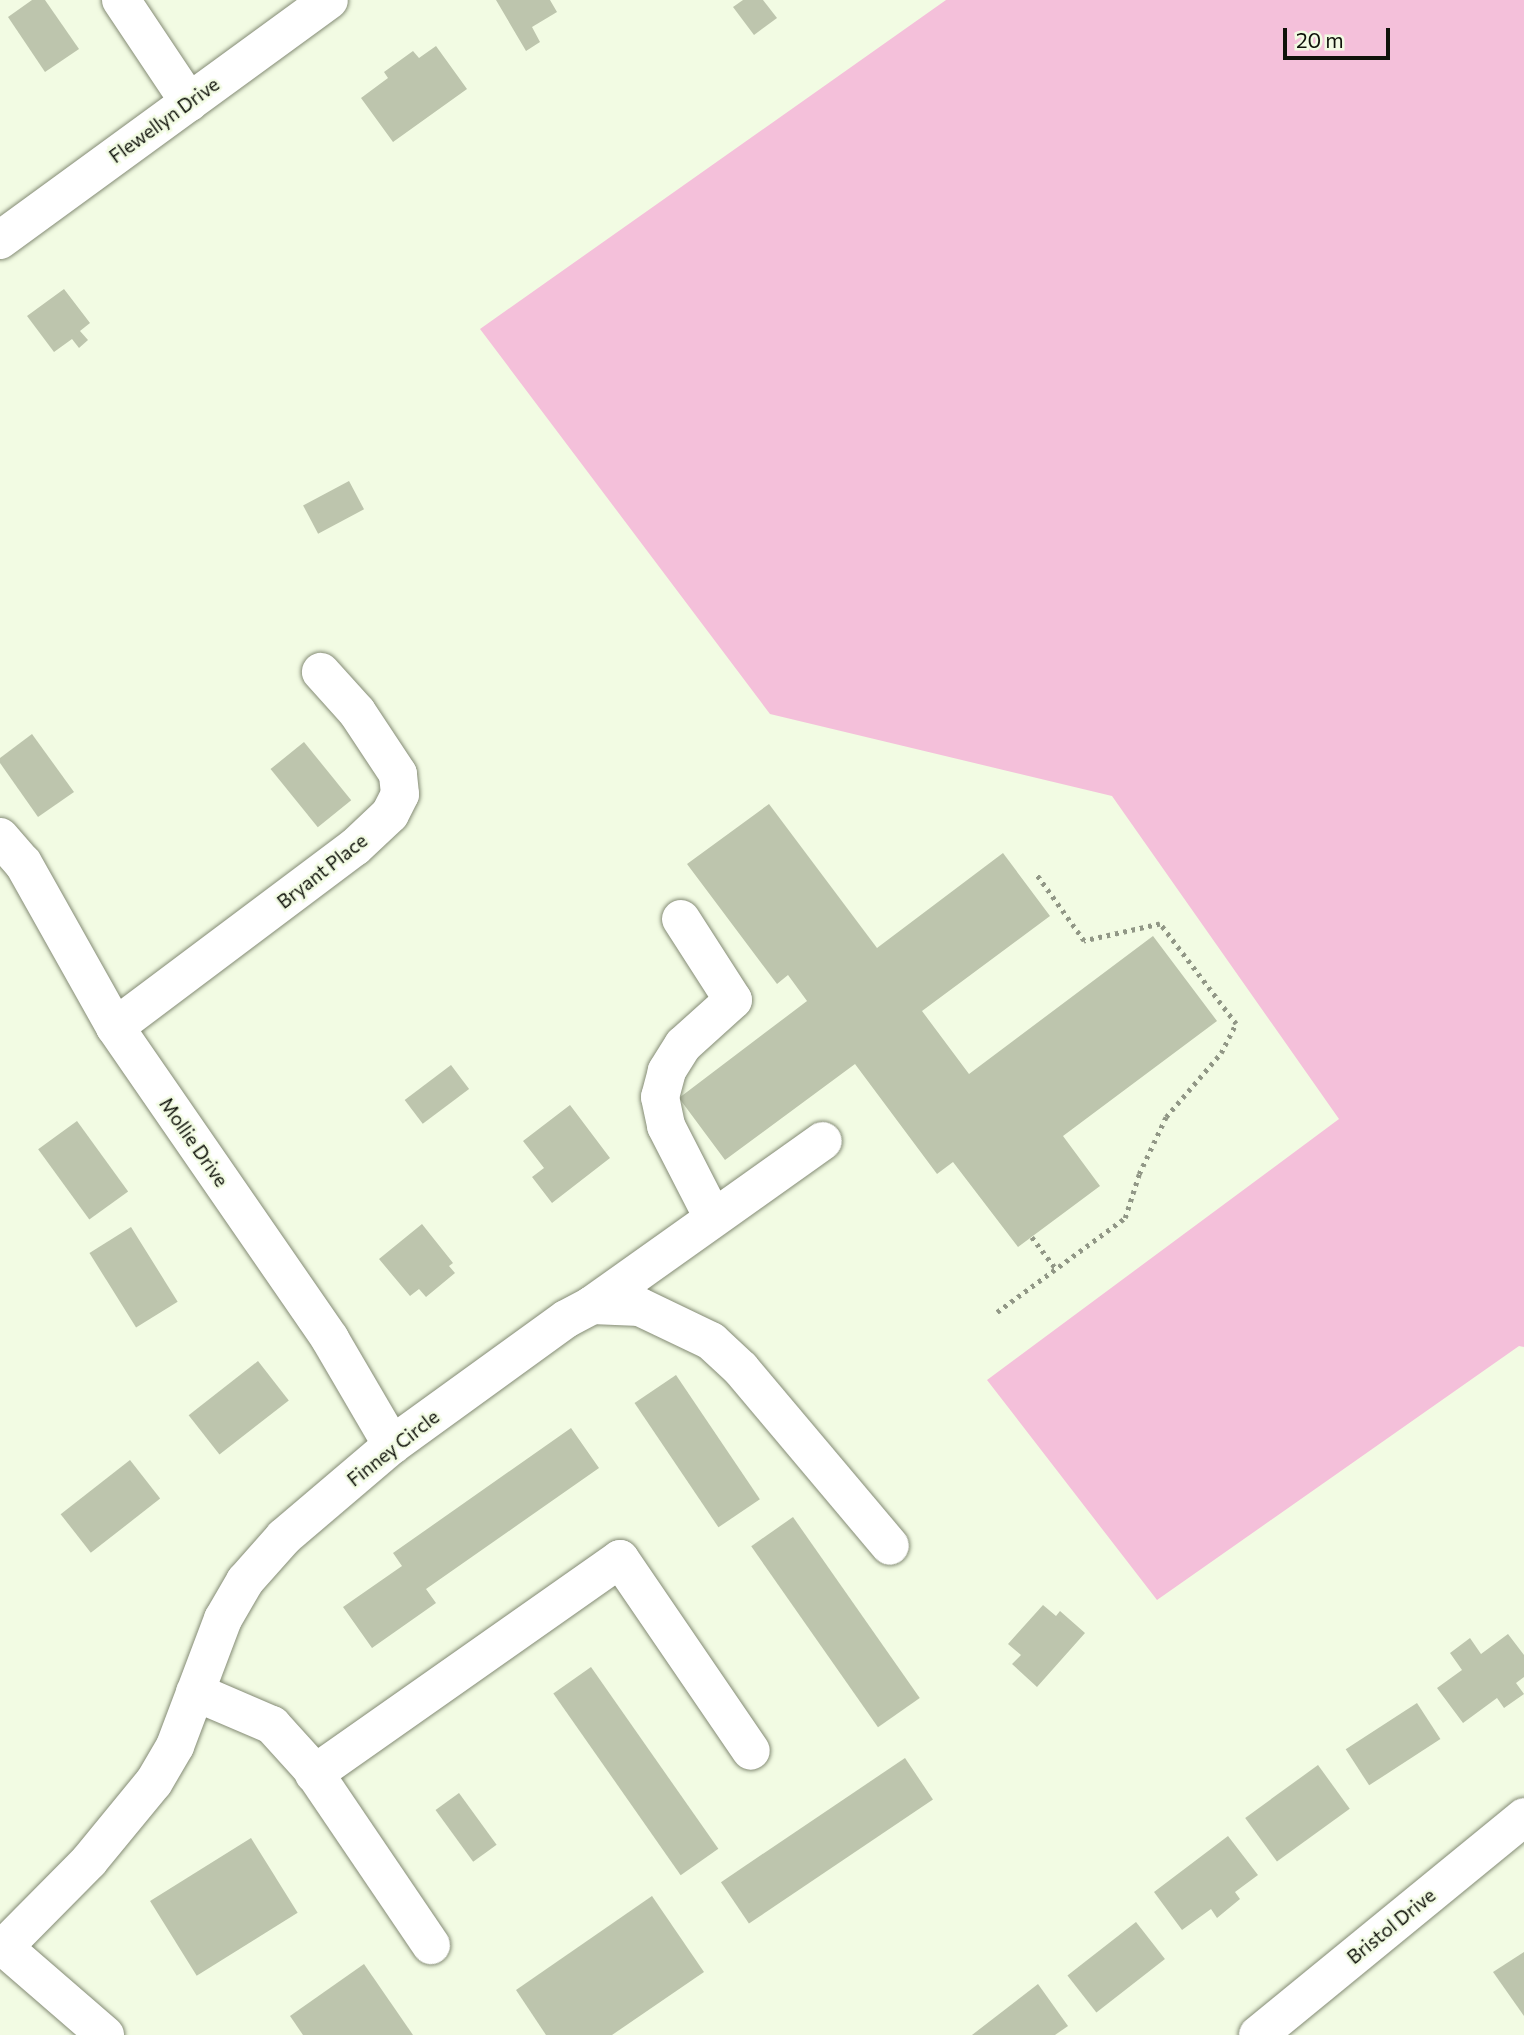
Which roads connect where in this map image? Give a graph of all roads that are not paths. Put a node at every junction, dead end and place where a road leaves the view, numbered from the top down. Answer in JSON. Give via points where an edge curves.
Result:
{"nodes":[{"id":1,"x":121,"y":0,"type":"edge"},
{"id":2,"x":329,"y":0,"type":"edge"},
{"id":3,"x":189,"y":102,"type":"junction"},
{"id":4,"x":0,"y":240,"type":"edge"},
{"id":5,"x":321,"y":672,"type":"dead end"},
{"id":6,"x":0,"y":837,"type":"edge"},
{"id":7,"x":681,"y":919,"type":"dead end"},
{"id":8,"x":115,"y":1027,"type":"junction"},
{"id":9,"x":823,"y":1141,"type":"dead end"},
{"id":10,"x":713,"y":1218,"type":"junction"},
{"id":11,"x":592,"y":1305,"type":"junction"},
{"id":12,"x":392,"y":1445,"type":"junction"},
{"id":13,"x":890,"y":1546,"type":"dead end"},
{"id":14,"x":195,"y":1692,"type":"junction"},
{"id":15,"x":751,"y":1751,"type":"dead end"},
{"id":16,"x":314,"y":1774,"type":"junction"},
{"id":17,"x":1524,"y":1817,"type":"edge"},
{"id":18,"x":2,"y":1945,"type":"edge"},
{"id":19,"x":431,"y":1945,"type":"dead end"},
{"id":20,"x":105,"y":2035,"type":"edge"},
{"id":21,"x":1258,"y":2035,"type":"edge"}],
"edges":[{"from":1,"to":3,"type":"street"},
{"from":2,"to":3,"type":"street","name":"Flewellyn Drive"},
{"from":3,"to":4,"type":"street","name":"Flewellyn Drive"},
{"from":5,"to":8,"type":"street","name":"Bryant Place","via":[[358,712],[398,774],[400,794],[390,814],[355,848]]},
{"from":6,"to":8,"type":"street","name":"Mollie Drive","via":[[23,863]]},
{"from":7,"to":10,"type":"street","via":[[733,1000],[682,1045],[667,1071],[660,1097],[666,1126]]},
{"from":8,"to":12,"type":"street","name":"Mollie Drive","via":[[330,1339]]},
{"from":9,"to":10,"type":"street","name":"Finney Circle"},
{"from":10,"to":11,"type":"street","name":"Finney Circle"},
{"from":11,"to":12,"type":"street","name":"Finney Circle"},
{"from":11,"to":13,"type":"street","via":[[640,1307],[710,1341],[741,1369]]},
{"from":12,"to":14,"type":"street","name":"Finney Circle","via":[[284,1537],[245,1581],[223,1619]]},
{"from":14,"to":16,"type":"street","via":[[272,1725]]},
{"from":14,"to":18,"type":"street","name":"Finney Circle","via":[[175,1746],[154,1782],[89,1861]]},
{"from":15,"to":16,"type":"street","via":[[620,1559]]},
{"from":16,"to":19,"type":"street"},
{"from":17,"to":21,"type":"street","name":"Bristol Drive"},
{"from":18,"to":20,"type":"street"}]}
